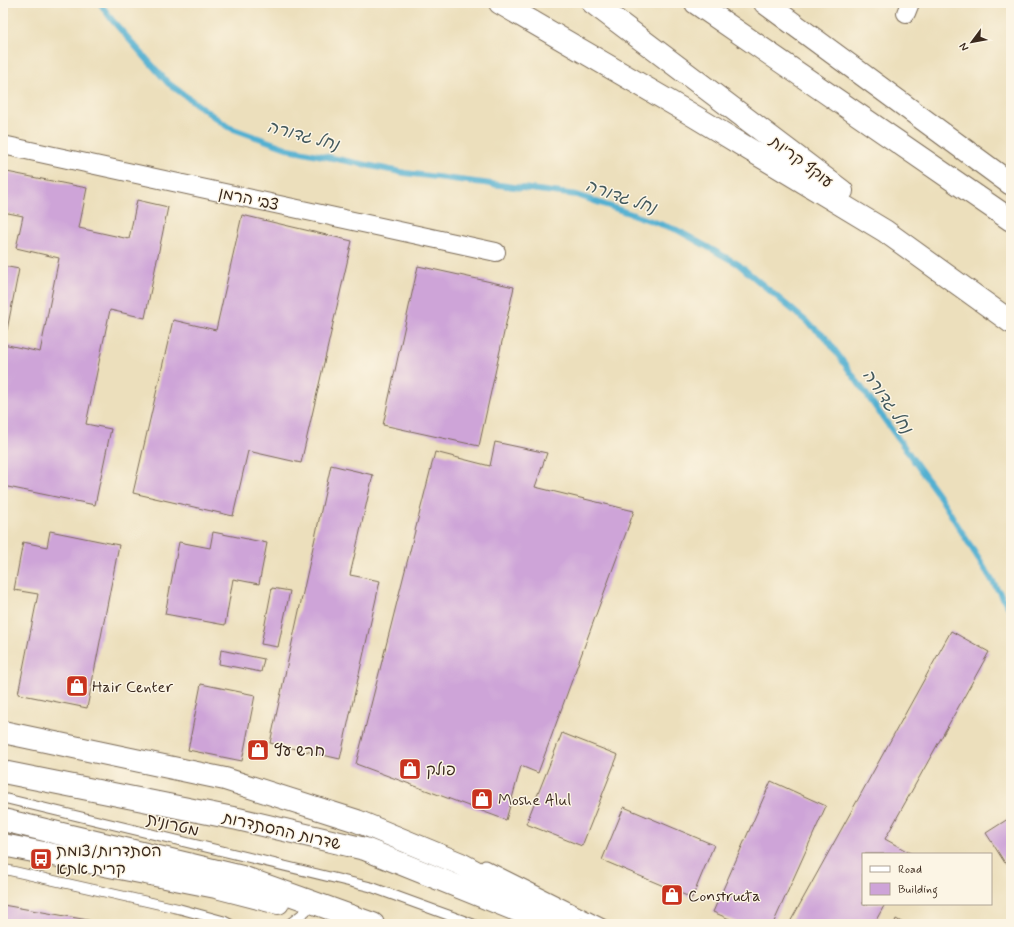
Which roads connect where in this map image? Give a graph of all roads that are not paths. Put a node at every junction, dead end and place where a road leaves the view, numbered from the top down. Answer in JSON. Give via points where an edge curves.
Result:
{"nodes":[{"id":1,"x":500,"y":3,"type":"edge"},
{"id":2,"x":593,"y":3,"type":"edge"},
{"id":3,"x":696,"y":3,"type":"edge"},
{"id":4,"x":765,"y":3,"type":"edge"},
{"id":5,"x":3,"y":145,"type":"edge"},
{"id":6,"x":1011,"y":184,"type":"edge"},
{"id":7,"x":1011,"y":220,"type":"edge"},
{"id":8,"x":496,"y":252,"type":"dead end"},
{"id":9,"x":1011,"y":318,"type":"edge"},
{"id":10,"x":1011,"y":322,"type":"edge"},
{"id":11,"x":3,"y":732,"type":"edge"},
{"id":12,"x":58,"y":743,"type":"junction"},
{"id":13,"x":10,"y":773,"type":"edge"},
{"id":14,"x":3,"y":798,"type":"edge"},
{"id":15,"x":5,"y":820,"type":"edge"},
{"id":16,"x":412,"y":834,"type":"dead end"},
{"id":17,"x":3,"y":845,"type":"edge"},
{"id":18,"x":476,"y":860,"type":"dead end"},
{"id":19,"x":3,"y":869,"type":"edge"},
{"id":20,"x":306,"y":911,"type":"junction"},
{"id":21,"x":230,"y":924,"type":"edge"},
{"id":22,"x":289,"y":924,"type":"edge"},
{"id":23,"x":343,"y":924,"type":"edge"},
{"id":24,"x":373,"y":924,"type":"edge"},
{"id":25,"x":473,"y":924,"type":"edge"},
{"id":26,"x":550,"y":924,"type":"edge"},
{"id":27,"x":572,"y":924,"type":"edge"},
{"id":28,"x":604,"y":924,"type":"edge"}],
"edges":[{"from":1,"to":10,"type":"highway","via":[[885,231]]},
{"from":2,"to":9,"type":"highway","name":"עוקף קריות"},
{"from":3,"to":7,"type":"highway"},
{"from":4,"to":6,"type":"highway"},
{"from":5,"to":8,"type":"street","name":"צבי הרמן"},
{"from":11,"to":12,"type":"highway"},
{"from":12,"to":16,"type":"lane","via":[[223,771],[354,811]]},
{"from":12,"to":27,"type":"highway","via":[[225,779],[357,821],[461,864]]},
{"from":13,"to":26,"type":"highway","name":"שדרות ההסתדרות","via":[[238,819],[365,849]]},
{"from":14,"to":25,"type":"lane","name":"מטרונית","via":[[371,887]]},
{"from":15,"to":24,"type":"highway","via":[[242,877]]},
{"from":17,"to":20,"type":"highway","via":[[216,887]]},
{"from":18,"to":28,"type":"lane"},
{"from":19,"to":21,"type":"lane","via":[[180,908]]},
{"from":20,"to":22,"type":"lane"},
{"from":20,"to":23,"type":"highway"}]}
